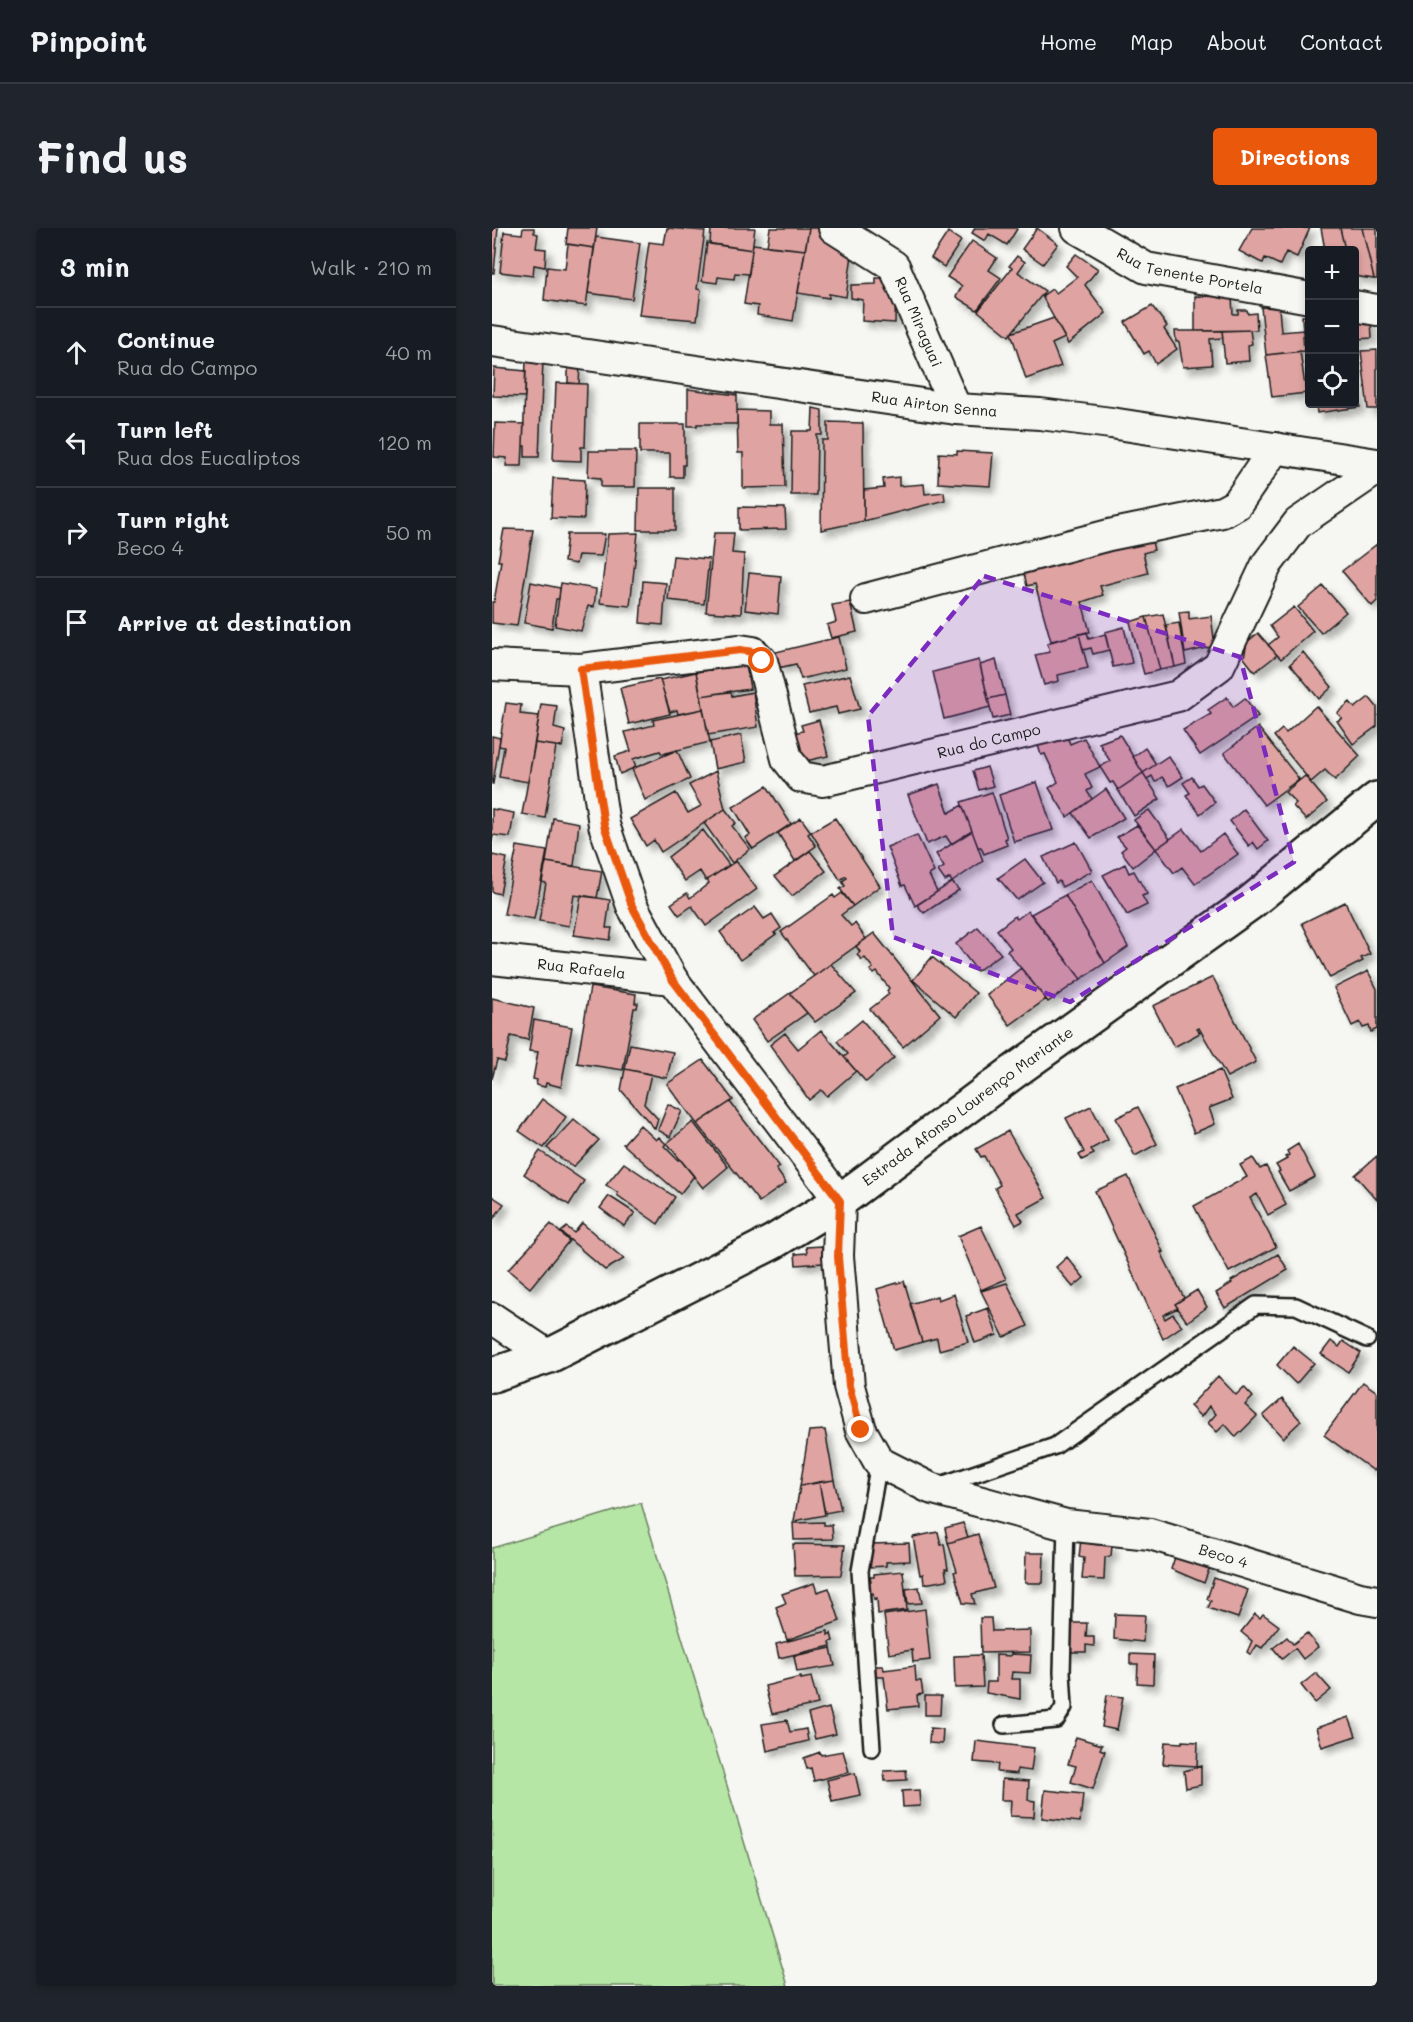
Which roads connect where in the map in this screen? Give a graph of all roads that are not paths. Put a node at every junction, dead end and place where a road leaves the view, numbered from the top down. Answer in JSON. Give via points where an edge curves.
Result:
{"nodes":[{"id":1,"x":834,"y":228,"type":"edge"},
{"id":2,"x":1077,"y":228,"type":"edge"},
{"id":3,"x":1305,"y":297,"type":"edge"},
{"id":4,"x":1359,"y":307,"type":"edge"},
{"id":5,"x":1377,"y":310,"type":"edge"},
{"id":6,"x":492,"y":341,"type":"edge"},
{"id":7,"x":956,"y":409,"type":"junction"},
{"id":8,"x":1275,"y":448,"type":"junction"},
{"id":9,"x":1377,"y":464,"type":"edge"},
{"id":10,"x":1377,"y":469,"type":"edge"},
{"id":11,"x":866,"y":599,"type":"dead end"},
{"id":12,"x":492,"y":665,"type":"edge"},
{"id":13,"x":581,"y":669,"type":"junction"},
{"id":14,"x":1377,"y":799,"type":"edge"},
{"id":15,"x":492,"y":959,"type":"edge"},
{"id":16,"x":672,"y":979,"type":"junction"},
{"id":17,"x":840,"y":1201,"type":"junction"},
{"id":18,"x":492,"y":1318,"type":"edge"},
{"id":19,"x":1367,"y":1339,"type":"dead end"},
{"id":20,"x":549,"y":1356,"type":"junction"},
{"id":21,"x":492,"y":1375,"type":"edge"},
{"id":22,"x":879,"y":1462,"type":"junction"},
{"id":23,"x":930,"y":1488,"type":"junction"},
{"id":24,"x":1066,"y":1525,"type":"junction"},
{"id":25,"x":1377,"y":1601,"type":"edge"},
{"id":26,"x":1004,"y":1725,"type":"dead end"},
{"id":27,"x":872,"y":1748,"type":"dead end"}],
"edges":[{"from":1,"to":7,"type":"street","name":"Rua Miraguai","via":[[894,266]]},
{"from":2,"to":3,"type":"street","name":"Rua Tenente Portela","via":[[1146,268]]},
{"from":4,"to":5,"type":"street"},
{"from":6,"to":7,"type":"street","name":"Rua Airton Senna"},
{"from":7,"to":8,"type":"street","name":"Rua Airton Senna","via":[[1099,421]]},
{"from":8,"to":9,"type":"street","name":"Rua Airton Senna"},
{"from":8,"to":11,"type":"street","via":[[1237,504],[1222,512],[1109,535]]},
{"from":10,"to":13,"type":"street","name":"Rua do Campo","via":[[1298,523],[1267,564],[1219,666],[1178,696],[823,781],[801,777],[787,759],[762,661],[753,652],[740,650]]},
{"from":12,"to":13,"type":"street"},
{"from":13,"to":16,"type":"street","via":[[604,825],[632,906]]},
{"from":14,"to":17,"type":"main road","name":"Estrada Afonso Lourenço Mariante","via":[[1250,903]]},
{"from":15,"to":16,"type":"street","name":"Rua Rafaela"},
{"from":16,"to":17,"type":"street"},
{"from":17,"to":20,"type":"main road","name":"Estrada Afonso Lourenço Mariante","via":[[773,1242]]},
{"from":17,"to":22,"type":"street","via":[[838,1257],[849,1386],[861,1430]]},
{"from":18,"to":20,"type":"street"},
{"from":19,"to":23,"type":"lane","via":[[1296,1306],[1256,1305],[1055,1446]]},
{"from":20,"to":21,"type":"main road","name":"Estrada Afonso Lourenço Mariante"},
{"from":22,"to":23,"type":"street","name":"Beco 4"},
{"from":22,"to":27,"type":"lane","via":[[860,1571]]},
{"from":23,"to":24,"type":"street","name":"Beco 4"},
{"from":24,"to":25,"type":"street","name":"Beco 4","via":[[1150,1534]]},
{"from":24,"to":26,"type":"lane","via":[[1064,1707],[1056,1720]]}]}
